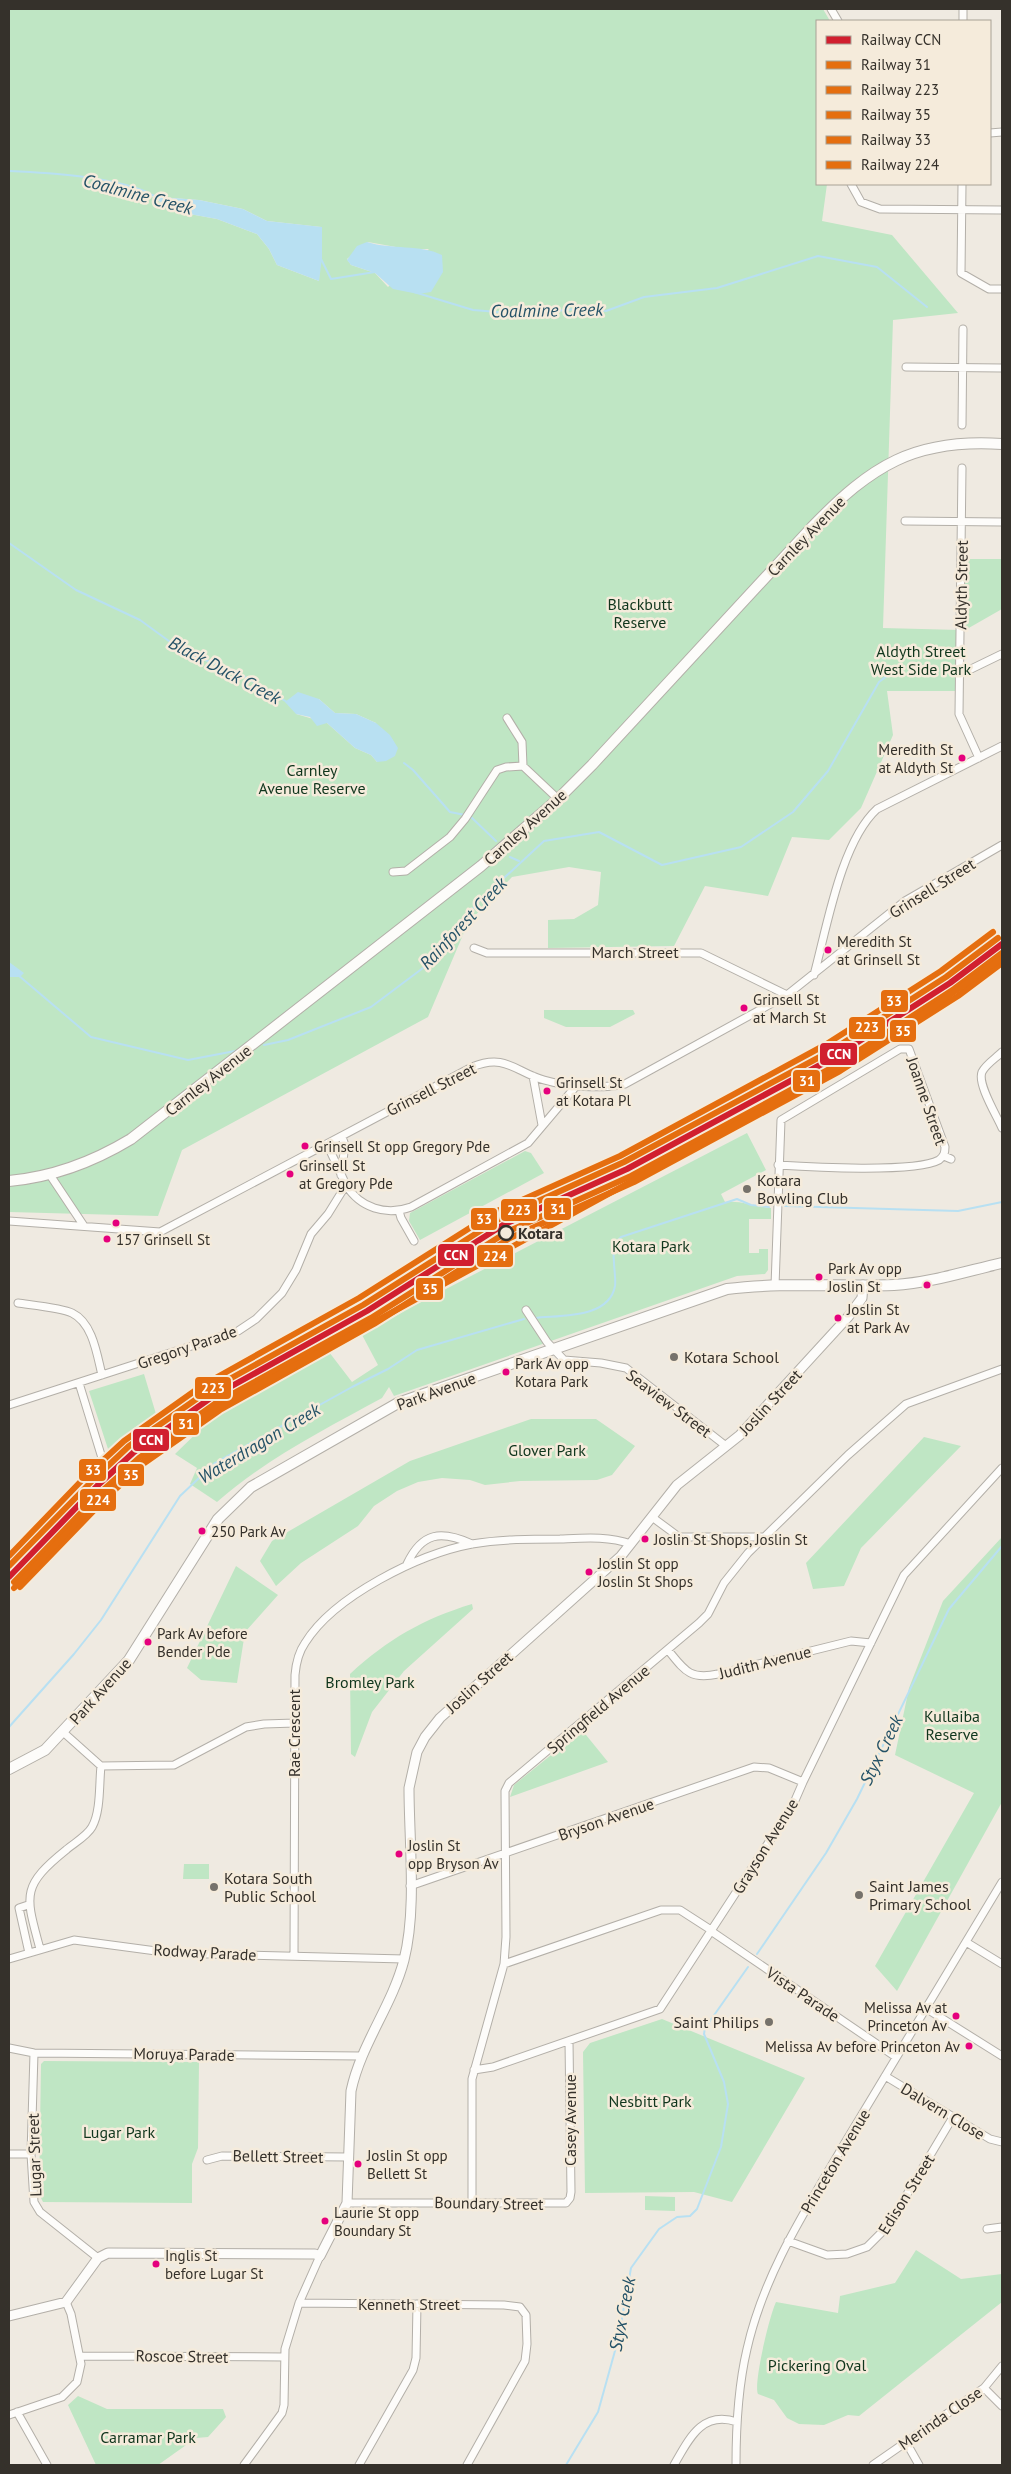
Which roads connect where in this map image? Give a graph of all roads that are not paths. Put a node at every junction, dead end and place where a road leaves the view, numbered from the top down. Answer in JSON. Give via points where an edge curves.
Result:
{"nodes":[{"id":1,"x":831,"y":9,"type":"edge"},
{"id":2,"x":837,"y":20,"type":"edge"},
{"id":3,"x":851,"y":185,"type":"edge"},
{"id":4,"x":962,"y":185,"type":"edge"},
{"id":5,"x":962,"y":210,"type":"junction"},
{"id":6,"x":1002,"y":210,"type":"edge"},
{"id":7,"x":1002,"y":289,"type":"edge"},
{"id":8,"x":963,"y":329,"type":"dead end"},
{"id":9,"x":906,"y":367,"type":"dead end"},
{"id":10,"x":963,"y":368,"type":"junction"},
{"id":11,"x":1002,"y":368,"type":"edge"},
{"id":12,"x":962,"y":425,"type":"dead end"},
{"id":13,"x":1002,"y":444,"type":"edge"},
{"id":14,"x":962,"y":468,"type":"dead end"},
{"id":15,"x":905,"y":521,"type":"dead end"},
{"id":16,"x":961,"y":522,"type":"junction"},
{"id":17,"x":1002,"y":522,"type":"edge"},
{"id":18,"x":1002,"y":654,"type":"edge"},
{"id":19,"x":960,"y":672,"type":"junction"},
{"id":20,"x":508,"y":718,"type":"dead end"},
{"id":21,"x":1002,"y":746,"type":"edge"},
{"id":22,"x":979,"y":758,"type":"junction"},
{"id":23,"x":523,"y":766,"type":"junction"},
{"id":24,"x":558,"y":799,"type":"junction"},
{"id":25,"x":1002,"y":845,"type":"edge"},
{"id":26,"x":393,"y":872,"type":"dead end"},
{"id":27,"x":474,"y":948,"type":"dead end"},
{"id":28,"x":814,"y":976,"type":"junction"},
{"id":29,"x":787,"y":995,"type":"junction"},
{"id":30,"x":1002,"y":1052,"type":"edge"},
{"id":31,"x":533,"y":1076,"type":"junction"},
{"id":32,"x":578,"y":1085,"type":"junction"},
{"id":33,"x":542,"y":1125,"type":"junction"},
{"id":34,"x":1002,"y":1128,"type":"edge"},
{"id":35,"x":342,"y":1136,"type":"junction"},
{"id":36,"x":327,"y":1144,"type":"junction"},
{"id":37,"x":944,"y":1156,"type":"junction"},
{"id":38,"x":951,"y":1159,"type":"dead end"},
{"id":39,"x":778,"y":1165,"type":"junction"},
{"id":40,"x":50,"y":1175,"type":"junction"},
{"id":41,"x":341,"y":1176,"type":"junction"},
{"id":42,"x":9,"y":1181,"type":"edge"},
{"id":43,"x":346,"y":1185,"type":"junction"},
{"id":44,"x":399,"y":1211,"type":"junction"},
{"id":45,"x":9,"y":1221,"type":"edge"},
{"id":46,"x":84,"y":1226,"type":"junction"},
{"id":47,"x":414,"y":1241,"type":"dead end"},
{"id":48,"x":1002,"y":1262,"type":"edge"},
{"id":49,"x":863,"y":1285,"type":"junction"},
{"id":50,"x":775,"y":1286,"type":"junction"},
{"id":51,"x":18,"y":1303,"type":"dead end"},
{"id":52,"x":526,"y":1310,"type":"dead end"},
{"id":53,"x":554,"y":1350,"type":"junction"},
{"id":54,"x":1002,"y":1369,"type":"edge"},
{"id":55,"x":102,"y":1375,"type":"junction"},
{"id":56,"x":79,"y":1383,"type":"junction"},
{"id":57,"x":9,"y":1405,"type":"edge"},
{"id":58,"x":726,"y":1446,"type":"junction"},
{"id":59,"x":102,"y":1458,"type":"dead end"},
{"id":60,"x":1002,"y":1468,"type":"edge"},
{"id":61,"x":652,"y":1517,"type":"junction"},
{"id":62,"x":765,"y":1537,"type":"junction"},
{"id":63,"x":472,"y":1544,"type":"junction"},
{"id":64,"x":631,"y":1544,"type":"junction"},
{"id":65,"x":407,"y":1564,"type":"junction"},
{"id":66,"x":871,"y":1643,"type":"junction"},
{"id":67,"x":668,"y":1650,"type":"junction"},
{"id":68,"x":295,"y":1723,"type":"junction"},
{"id":69,"x":63,"y":1732,"type":"junction"},
{"id":70,"x":101,"y":1766,"type":"junction"},
{"id":71,"x":9,"y":1769,"type":"edge"},
{"id":72,"x":802,"y":1782,"type":"junction"},
{"id":73,"x":505,"y":1854,"type":"junction"},
{"id":74,"x":1002,"y":1882,"type":"edge"},
{"id":75,"x":410,"y":1886,"type":"junction"},
{"id":76,"x":28,"y":1904,"type":"junction"},
{"id":77,"x":711,"y":1930,"type":"junction"},
{"id":78,"x":966,"y":1942,"type":"junction"},
{"id":79,"x":40,"y":1949,"type":"junction"},
{"id":80,"x":30,"y":1953,"type":"junction"},
{"id":81,"x":294,"y":1956,"type":"junction"},
{"id":82,"x":9,"y":1959,"type":"edge"},
{"id":83,"x":404,"y":1959,"type":"junction"},
{"id":84,"x":504,"y":1964,"type":"junction"},
{"id":85,"x":1002,"y":1964,"type":"edge"},
{"id":86,"x":927,"y":2009,"type":"junction"},
{"id":87,"x":569,"y":2041,"type":"junction"},
{"id":88,"x":9,"y":2048,"type":"edge"},
{"id":89,"x":34,"y":2053,"type":"junction"},
{"id":90,"x":361,"y":2056,"type":"junction"},
{"id":91,"x":896,"y":2056,"type":"junction"},
{"id":92,"x":1002,"y":2056,"type":"edge"},
{"id":93,"x":474,"y":2070,"type":"junction"},
{"id":94,"x":885,"y":2076,"type":"junction"},
{"id":95,"x":953,"y":2117,"type":"junction"},
{"id":96,"x":1002,"y":2142,"type":"edge"},
{"id":97,"x":9,"y":2154,"type":"edge"},
{"id":98,"x":31,"y":2154,"type":"junction"},
{"id":99,"x":349,"y":2157,"type":"junction"},
{"id":100,"x":207,"y":2160,"type":"dead end"},
{"id":101,"x":570,"y":2198,"type":"joint"},
{"id":102,"x":472,"y":2202,"type":"junction"},
{"id":103,"x":346,"y":2203,"type":"junction"},
{"id":104,"x":1002,"y":2227,"type":"edge"},
{"id":105,"x":987,"y":2229,"type":"dead end"},
{"id":106,"x":788,"y":2241,"type":"junction"},
{"id":107,"x":320,"y":2256,"type":"junction"},
{"id":108,"x":98,"y":2258,"type":"junction"},
{"id":109,"x":66,"y":2302,"type":"junction"},
{"id":110,"x":299,"y":2303,"type":"junction"},
{"id":111,"x":417,"y":2304,"type":"junction"},
{"id":112,"x":9,"y":2316,"type":"edge"},
{"id":113,"x":80,"y":2356,"type":"junction"},
{"id":114,"x":284,"y":2357,"type":"junction"},
{"id":115,"x":1002,"y":2366,"type":"edge"},
{"id":116,"x":984,"y":2388,"type":"junction"},
{"id":117,"x":1002,"y":2406,"type":"edge"},
{"id":118,"x":17,"y":2412,"type":"junction"},
{"id":119,"x":9,"y":2415,"type":"edge"},
{"id":120,"x":737,"y":2422,"type":"junction"},
{"id":121,"x":906,"y":2442,"type":"junction"},
{"id":122,"x":48,"y":2465,"type":"edge"},
{"id":123,"x":244,"y":2465,"type":"edge"},
{"id":124,"x":359,"y":2465,"type":"edge"},
{"id":125,"x":468,"y":2465,"type":"edge"},
{"id":126,"x":674,"y":2465,"type":"edge"},
{"id":127,"x":736,"y":2465,"type":"edge"},
{"id":128,"x":873,"y":2465,"type":"edge"},
{"id":129,"x":919,"y":2465,"type":"edge"}],
"edges":[{"from":1,"to":2,"type":"street"},
{"from":3,"to":5,"type":"street","via":[[862,202],[880,209]]},
{"from":4,"to":5,"type":"street"},
{"from":5,"to":6,"type":"street"},
{"from":5,"to":7,"type":"street","via":[[961,274],[989,289]]},
{"from":8,"to":10,"type":"street"},
{"from":9,"to":10,"type":"street"},
{"from":10,"to":11,"type":"street"},
{"from":10,"to":12,"type":"street"},
{"from":13,"to":24,"type":"main road","name":"Carnley Avenue","via":[[952,443],[913,453],[852,488]]},
{"from":14,"to":16,"type":"street","name":"Aldyth Street"},
{"from":15,"to":16,"type":"street"},
{"from":16,"to":17,"type":"street"},
{"from":16,"to":19,"type":"street","name":"Aldyth Street"},
{"from":18,"to":19,"type":"street"},
{"from":19,"to":22,"type":"street","name":"Aldyth Street","via":[[959,717]]},
{"from":20,"to":23,"type":"street","via":[[522,742]]},
{"from":21,"to":22,"type":"street"},
{"from":22,"to":28,"type":"street","via":[[877,809],[866,819],[856,835],[842,874]]},
{"from":23,"to":24,"type":"street"},
{"from":23,"to":26,"type":"street","via":[[497,770],[450,837],[406,871]]},
{"from":24,"to":40,"type":"main road","name":"Carnley Avenue","via":[[481,866],[152,1124],[111,1150]]},
{"from":25,"to":28,"type":"street","name":"Grinsell Street","via":[[905,901]]},
{"from":27,"to":29,"type":"street","name":"March Street","via":[[487,952],[701,952]]},
{"from":28,"to":29,"type":"street","name":"Grinsell Street"},
{"from":29,"to":32,"type":"street","name":"Grinsell Street","via":[[625,1084]]},
{"from":30,"to":34,"type":"street","via":[[981,1076],[982,1087]]},
{"from":31,"to":32,"type":"street","name":"Grinsell Street"},
{"from":31,"to":33,"type":"street"},
{"from":31,"to":35,"type":"street","name":"Grinsell Street","via":[[505,1063],[491,1061],[479,1064]]},
{"from":32,"to":33,"type":"street"},
{"from":33,"to":44,"type":"street","via":[[519,1149]]},
{"from":35,"to":36,"type":"street","name":"Grinsell Street"},
{"from":35,"to":41,"type":"street","via":[[346,1145]]},
{"from":36,"to":41,"type":"street"},
{"from":36,"to":46,"type":"street","name":"Grinsell Street","via":[[160,1232]]},
{"from":37,"to":38,"type":"street","name":"Joanne Street"},
{"from":37,"to":39,"type":"street","name":"Joanne Street","via":[[907,1167]]},
{"from":37,"to":39,"type":"street","name":"Joanne Street","via":[[945,1147],[911,1051],[906,1048],[781,1120]]},
{"from":39,"to":50,"type":"street"},
{"from":40,"to":42,"type":"main road","name":"Carnley Avenue"},
{"from":40,"to":46,"type":"street"},
{"from":41,"to":43,"type":"street"},
{"from":43,"to":44,"type":"street","via":[[367,1205],[385,1211]]},
{"from":43,"to":55,"type":"street","name":"Gregory Parade","via":[[311,1234],[282,1293],[256,1319],[238,1332]]},
{"from":44,"to":47,"type":"street"},
{"from":45,"to":46,"type":"street","name":"Grinsell Street"},
{"from":48,"to":49,"type":"main road","name":"Park Avenue","via":[[917,1282]]},
{"from":49,"to":50,"type":"main road","name":"Park Avenue"},
{"from":49,"to":58,"type":"street","name":"Joslin Street","via":[[861,1299],[848,1317],[740,1435]]},
{"from":50,"to":53,"type":"main road","name":"Park Avenue","via":[[719,1291]]},
{"from":51,"to":55,"type":"street","via":[[71,1312],[84,1321]]},
{"from":52,"to":53,"type":"street"},
{"from":53,"to":58,"type":"street","name":"Seaview Street","via":[[564,1360],[626,1368]]},
{"from":53,"to":69,"type":"main road","name":"Park Avenue","via":[[384,1410],[251,1487],[218,1519],[136,1651]]},
{"from":54,"to":62,"type":"street","name":"Springfield Avenue","via":[[906,1404]]},
{"from":55,"to":56,"type":"street","name":"Gregory Parade"},
{"from":56,"to":57,"type":"street","name":"Gregory Parade"},
{"from":56,"to":59,"type":"street"},
{"from":58,"to":61,"type":"street","name":"Joslin Street","via":[[686,1476]]},
{"from":60,"to":66,"type":"street","name":"Grayson Avenue","via":[[904,1575]]},
{"from":61,"to":62,"type":"street","via":[[679,1537]]},
{"from":61,"to":64,"type":"street","name":"Joslin Street"},
{"from":62,"to":67,"type":"street","name":"Springfield Avenue","via":[[734,1568],[708,1614]]},
{"from":63,"to":64,"type":"street","name":"Rae Crescent","via":[[528,1539],[611,1538]]},
{"from":63,"to":65,"type":"street","name":"Rae Crescent"},
{"from":63,"to":65,"type":"street","name":"Rae Crescent","via":[[453,1536],[434,1536],[415,1548]]},
{"from":64,"to":75,"type":"street","name":"Joslin Street","via":[[456,1702],[425,1737],[412,1769],[409,1788]]},
{"from":65,"to":68,"type":"street","name":"Rae Crescent","via":[[358,1593],[310,1634],[297,1658],[294,1675]]},
{"from":66,"to":67,"type":"street","name":"Judith Avenue","via":[[851,1641],[701,1676],[684,1670]]},
{"from":66,"to":72,"type":"street","name":"Grayson Avenue"},
{"from":67,"to":73,"type":"street","name":"Springfield Avenue","via":[[509,1783],[505,1791]]},
{"from":68,"to":70,"type":"street","via":[[246,1727],[174,1765]]},
{"from":68,"to":81,"type":"street","name":"Rae Crescent"},
{"from":69,"to":70,"type":"street"},
{"from":69,"to":71,"type":"main road","name":"Park Avenue","via":[[40,1753]]},
{"from":70,"to":76,"type":"street","via":[[92,1827],[43,1870],[30,1891]]},
{"from":72,"to":73,"type":"street","name":"Bryson Avenue","via":[[769,1768],[754,1767]]},
{"from":72,"to":77,"type":"street","name":"Grayson Avenue","via":[[793,1805]]},
{"from":73,"to":75,"type":"street","name":"Bryson Avenue"},
{"from":73,"to":84,"type":"street","name":"Springfield Avenue"},
{"from":74,"to":78,"type":"street","name":"Princeton Avenue"},
{"from":75,"to":83,"type":"street","name":"Joslin Street"},
{"from":76,"to":79,"type":"street"},
{"from":76,"to":80,"type":"street","via":[[18,1908]]},
{"from":77,"to":84,"type":"street","name":"Vista Parade","via":[[680,1910],[661,1910]]},
{"from":77,"to":87,"type":"street","name":"Grayson Avenue","via":[[660,2009]]},
{"from":77,"to":91,"type":"street","name":"Vista Parade"},
{"from":78,"to":85,"type":"street"},
{"from":78,"to":86,"type":"street","name":"Princeton Avenue"},
{"from":79,"to":80,"type":"street","name":"Rodway Parade"},
{"from":79,"to":81,"type":"street","name":"Rodway Parade","via":[[74,1940],[171,1953]]},
{"from":80,"to":82,"type":"street","name":"Rodway Parade"},
{"from":81,"to":83,"type":"street","name":"Rodway Parade"},
{"from":83,"to":90,"type":"street","name":"Joslin Street","via":[[394,1991]]},
{"from":84,"to":93,"type":"street","name":"Springfield Avenue"},
{"from":86,"to":91,"type":"street","name":"Princeton Avenue"},
{"from":86,"to":92,"type":"street"},
{"from":87,"to":93,"type":"street","name":"Grayson Avenue","via":[[493,2067]]},
{"from":87,"to":101,"type":"street","name":"Casey Avenue"},
{"from":88,"to":89,"type":"street","name":"Moruya Parade"},
{"from":89,"to":90,"type":"street","name":"Moruya Parade"},
{"from":89,"to":98,"type":"street","name":"Lugar Street"},
{"from":90,"to":99,"type":"street","name":"Joslin Street","via":[[351,2091]]},
{"from":91,"to":94,"type":"street","name":"Princeton Avenue"},
{"from":93,"to":102,"type":"street","name":"Springfield Avenue"},
{"from":94,"to":95,"type":"street","name":"Dalvern Close"},
{"from":94,"to":106,"type":"street","name":"Princeton Avenue"},
{"from":95,"to":96,"type":"street","name":"Dalvern Close","via":[[990,2139]]},
{"from":95,"to":106,"type":"street","name":"Edison Street","via":[[888,2226],[867,2247],[848,2254],[828,2255]]},
{"from":97,"to":98,"type":"street"},
{"from":98,"to":108,"type":"street","name":"Lugar Street","via":[[36,2207]]},
{"from":99,"to":100,"type":"street","name":"Bellett Street","via":[[222,2156]]},
{"from":99,"to":103,"type":"street","name":"Joslin Street"},
{"from":101,"to":102,"type":"street","name":"Boundary Street","via":[[566,2203],[556,2204]]},
{"from":102,"to":103,"type":"street","name":"Boundary Street"},
{"from":103,"to":107,"type":"street"},
{"from":104,"to":105,"type":"street"},
{"from":106,"to":120,"type":"street","name":"Princeton Avenue","via":[[762,2299],[747,2348]]},
{"from":107,"to":108,"type":"street","via":[[112,2253]]},
{"from":107,"to":110,"type":"street"},
{"from":108,"to":109,"type":"street"},
{"from":109,"to":112,"type":"street"},
{"from":109,"to":113,"type":"street","via":[[72,2314]]},
{"from":110,"to":111,"type":"street","name":"Kenneth Street"},
{"from":110,"to":114,"type":"street"},
{"from":111,"to":124,"type":"street","via":[[413,2370]]},
{"from":111,"to":125,"type":"street","name":"Kenneth Street","via":[[504,2304],[520,2307],[526,2315],[525,2361]]},
{"from":113,"to":114,"type":"street","name":"Roscoe Street"},
{"from":113,"to":118,"type":"street","via":[[80,2373],[67,2394]]},
{"from":114,"to":123,"type":"street","via":[[282,2413]]},
{"from":115,"to":116,"type":"street","name":"Merinda Close"},
{"from":116,"to":117,"type":"street"},
{"from":116,"to":121,"type":"street","name":"Merinda Close"},
{"from":118,"to":119,"type":"street"},
{"from":118,"to":122,"type":"street"},
{"from":120,"to":126,"type":"street","via":[[721,2418],[703,2425]]},
{"from":120,"to":127,"type":"street","name":"Princeton Avenue"},
{"from":121,"to":128,"type":"street","name":"Merinda Close"},
{"from":121,"to":129,"type":"street"}]}
